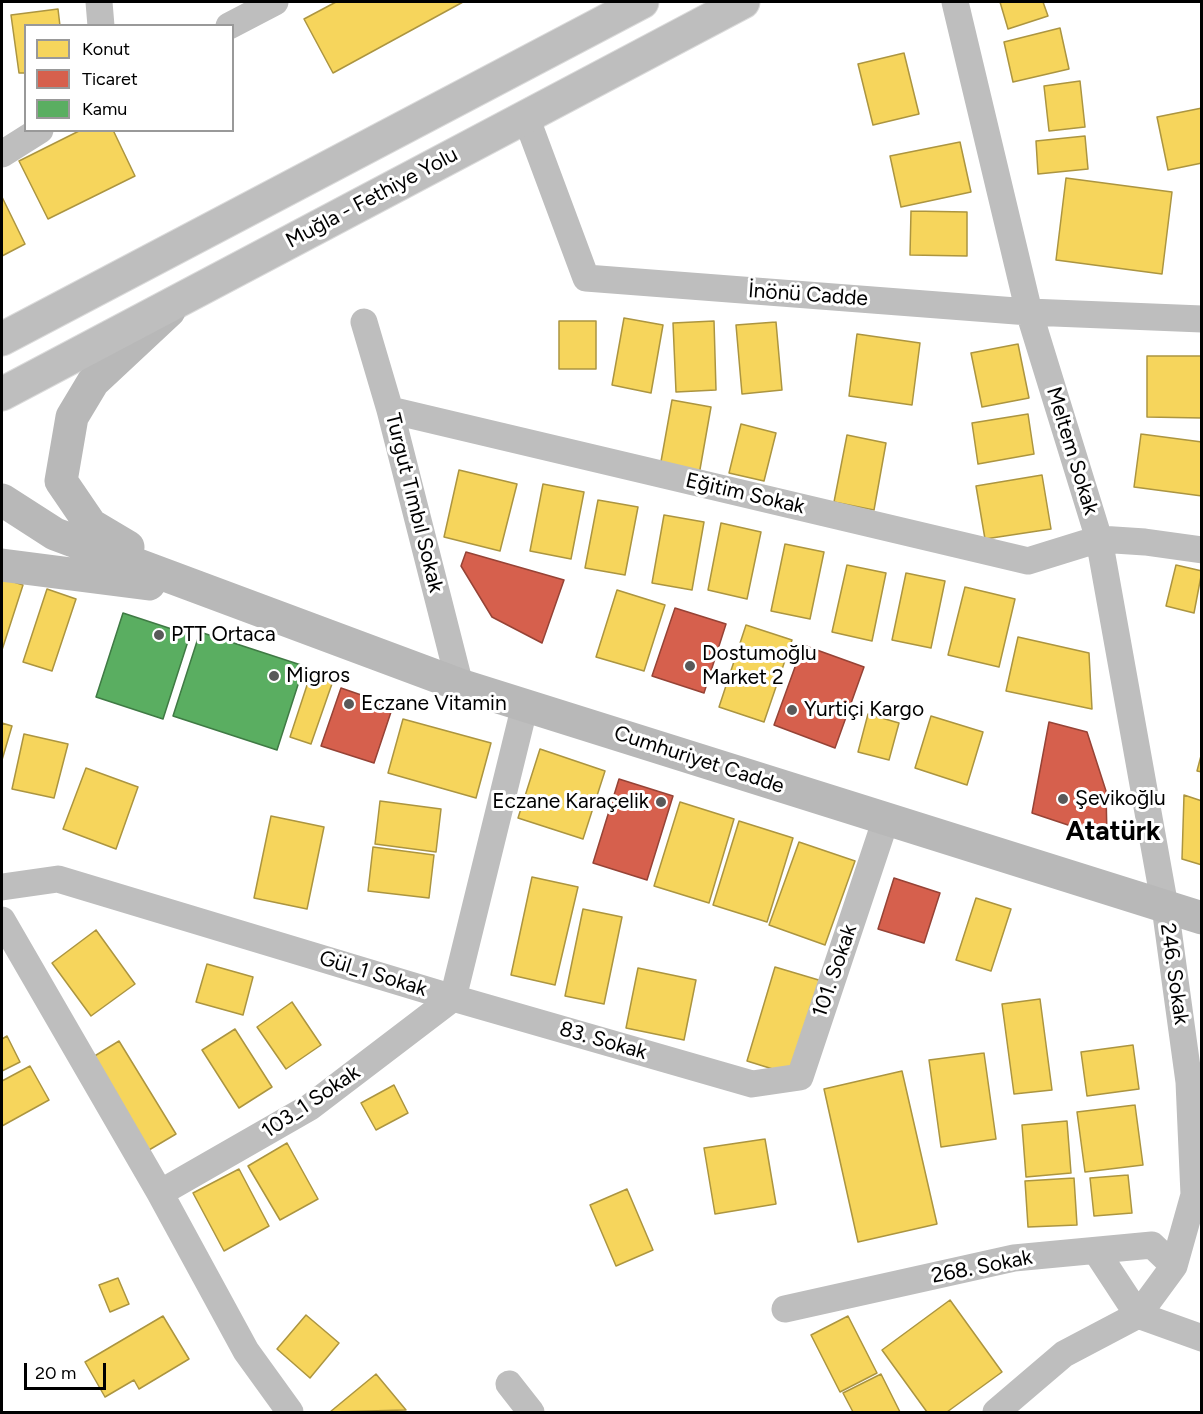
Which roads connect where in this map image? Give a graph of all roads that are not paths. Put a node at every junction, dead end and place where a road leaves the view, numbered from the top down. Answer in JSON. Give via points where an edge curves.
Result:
{"nodes":[{"id":1,"x":99,"y":2,"type":"edge"},
{"id":2,"x":275,"y":2,"type":"edge"},
{"id":3,"x":642,"y":2,"type":"edge"},
{"id":4,"x":743,"y":2,"type":"edge"},
{"id":5,"x":955,"y":2,"type":"edge"},
{"id":6,"x":101,"y":24,"type":"edge"},
{"id":7,"x":233,"y":24,"type":"edge"},
{"id":8,"x":526,"y":117,"type":"junction"},
{"id":9,"x":37,"y":132,"type":"edge"},
{"id":10,"x":2,"y":154,"type":"edge"},
{"id":11,"x":178,"y":303,"type":"junction"},
{"id":12,"x":1029,"y":312,"type":"junction"},
{"id":13,"x":1202,"y":319,"type":"edge"},
{"id":14,"x":364,"y":322,"type":"dead end"},
{"id":15,"x":2,"y":339,"type":"edge"},
{"id":16,"x":2,"y":394,"type":"edge"},
{"id":17,"x":390,"y":410,"type":"junction"},
{"id":18,"x":2,"y":500,"type":"edge"},
{"id":19,"x":1099,"y":539,"type":"junction"},
{"id":20,"x":2,"y":545,"type":"edge"},
{"id":21,"x":1202,"y":550,"type":"edge"},
{"id":22,"x":2,"y":565,"type":"edge"},
{"id":23,"x":82,"y":576,"type":"junction"},
{"id":24,"x":201,"y":591,"type":"junction"},
{"id":25,"x":460,"y":685,"type":"junction"},
{"id":26,"x":525,"y":705,"type":"junction"},
{"id":27,"x":886,"y":819,"type":"junction"},
{"id":28,"x":2,"y":887,"type":"edge"},
{"id":29,"x":1165,"y":907,"type":"junction"},
{"id":30,"x":1202,"y":918,"type":"edge"},
{"id":31,"x":2,"y":920,"type":"edge"},
{"id":32,"x":453,"y":998,"type":"junction"},
{"id":33,"x":752,"y":1084,"type":"joint"},
{"id":34,"x":160,"y":1193,"type":"junction"},
{"id":35,"x":1096,"y":1251,"type":"junction"},
{"id":36,"x":1174,"y":1266,"type":"junction"},
{"id":37,"x":785,"y":1309,"type":"dead end"},
{"id":38,"x":1138,"y":1314,"type":"junction"},
{"id":39,"x":1202,"y":1338,"type":"edge"},
{"id":40,"x":509,"y":1384,"type":"dead end"},
{"id":41,"x":290,"y":1413,"type":"edge"},
{"id":42,"x":531,"y":1413,"type":"edge"},
{"id":43,"x":996,"y":1413,"type":"edge"}],
"edges":[{"from":1,"to":6,"type":"street"},
{"from":2,"to":7,"type":"street"},
{"from":3,"to":15,"type":"highway"},
{"from":4,"to":8,"type":"highway","name":"Muğla - Fethiye Yolu"},
{"from":5,"to":12,"type":"street","name":"Meltem Sokak"},
{"from":8,"to":11,"type":"highway","name":"Muğla - Fethiye Yolu"},
{"from":8,"to":12,"type":"street","name":"İnönü Cadde","via":[[586,278]]},
{"from":9,"to":10,"type":"street"},
{"from":11,"to":16,"type":"highway","name":"Muğla - Fethiye Yolu"},
{"from":11,"to":24,"type":"street","via":[[93,382],[72,417],[61,481],[91,525]]},
{"from":12,"to":13,"type":"street","name":"İnönü Cadde"},
{"from":12,"to":19,"type":"street","name":"Meltem Sokak"},
{"from":14,"to":17,"type":"street","name":"Turgut Tımbıl Sokak"},
{"from":17,"to":19,"type":"street","name":"Eğitim Sokak","via":[[1028,561]]},
{"from":17,"to":25,"type":"street","name":"Turgut Tımbıl Sokak"},
{"from":18,"to":24,"type":"street","via":[[55,534]]},
{"from":19,"to":21,"type":"street"},
{"from":19,"to":29,"type":"street","name":"Meltem Sokak"},
{"from":20,"to":23,"type":"street"},
{"from":22,"to":23,"type":"street"},
{"from":23,"to":24,"type":"street"},
{"from":24,"to":25,"type":"street","name":"Cumhuriyet Cadde"},
{"from":25,"to":26,"type":"street","name":"Cumhuriyet Cadde"},
{"from":26,"to":27,"type":"street","name":"Cumhuriyet Cadde"},
{"from":26,"to":32,"type":"street","name":"Gül_1 Sokak"},
{"from":27,"to":29,"type":"street","name":"Cumhuriyet Cadde"},
{"from":27,"to":33,"type":"street","name":"101. Sokak","via":[[800,1077]]},
{"from":28,"to":32,"type":"street","name":"Gül_1 Sokak","via":[[58,879]]},
{"from":29,"to":30,"type":"street","name":"Cumhuriyet Cadde"},
{"from":29,"to":36,"type":"street","name":"246. Sokak","via":[[1190,1082],[1194,1195]]},
{"from":31,"to":34,"type":"street"},
{"from":32,"to":33,"type":"street","name":"83. Sokak"},
{"from":32,"to":34,"type":"street","name":"103_1 Sokak","via":[[310,1107]]},
{"from":34,"to":41,"type":"street","via":[[246,1351]]},
{"from":35,"to":36,"type":"street","name":"268. Sokak","via":[[1152,1245]]},
{"from":35,"to":37,"type":"street","name":"268. Sokak","via":[[1014,1258]]},
{"from":35,"to":38,"type":"street"},
{"from":36,"to":38,"type":"street","name":"246. Sokak"},
{"from":38,"to":39,"type":"street"},
{"from":38,"to":43,"type":"street","via":[[1064,1354]]},
{"from":40,"to":42,"type":"street"}]}
